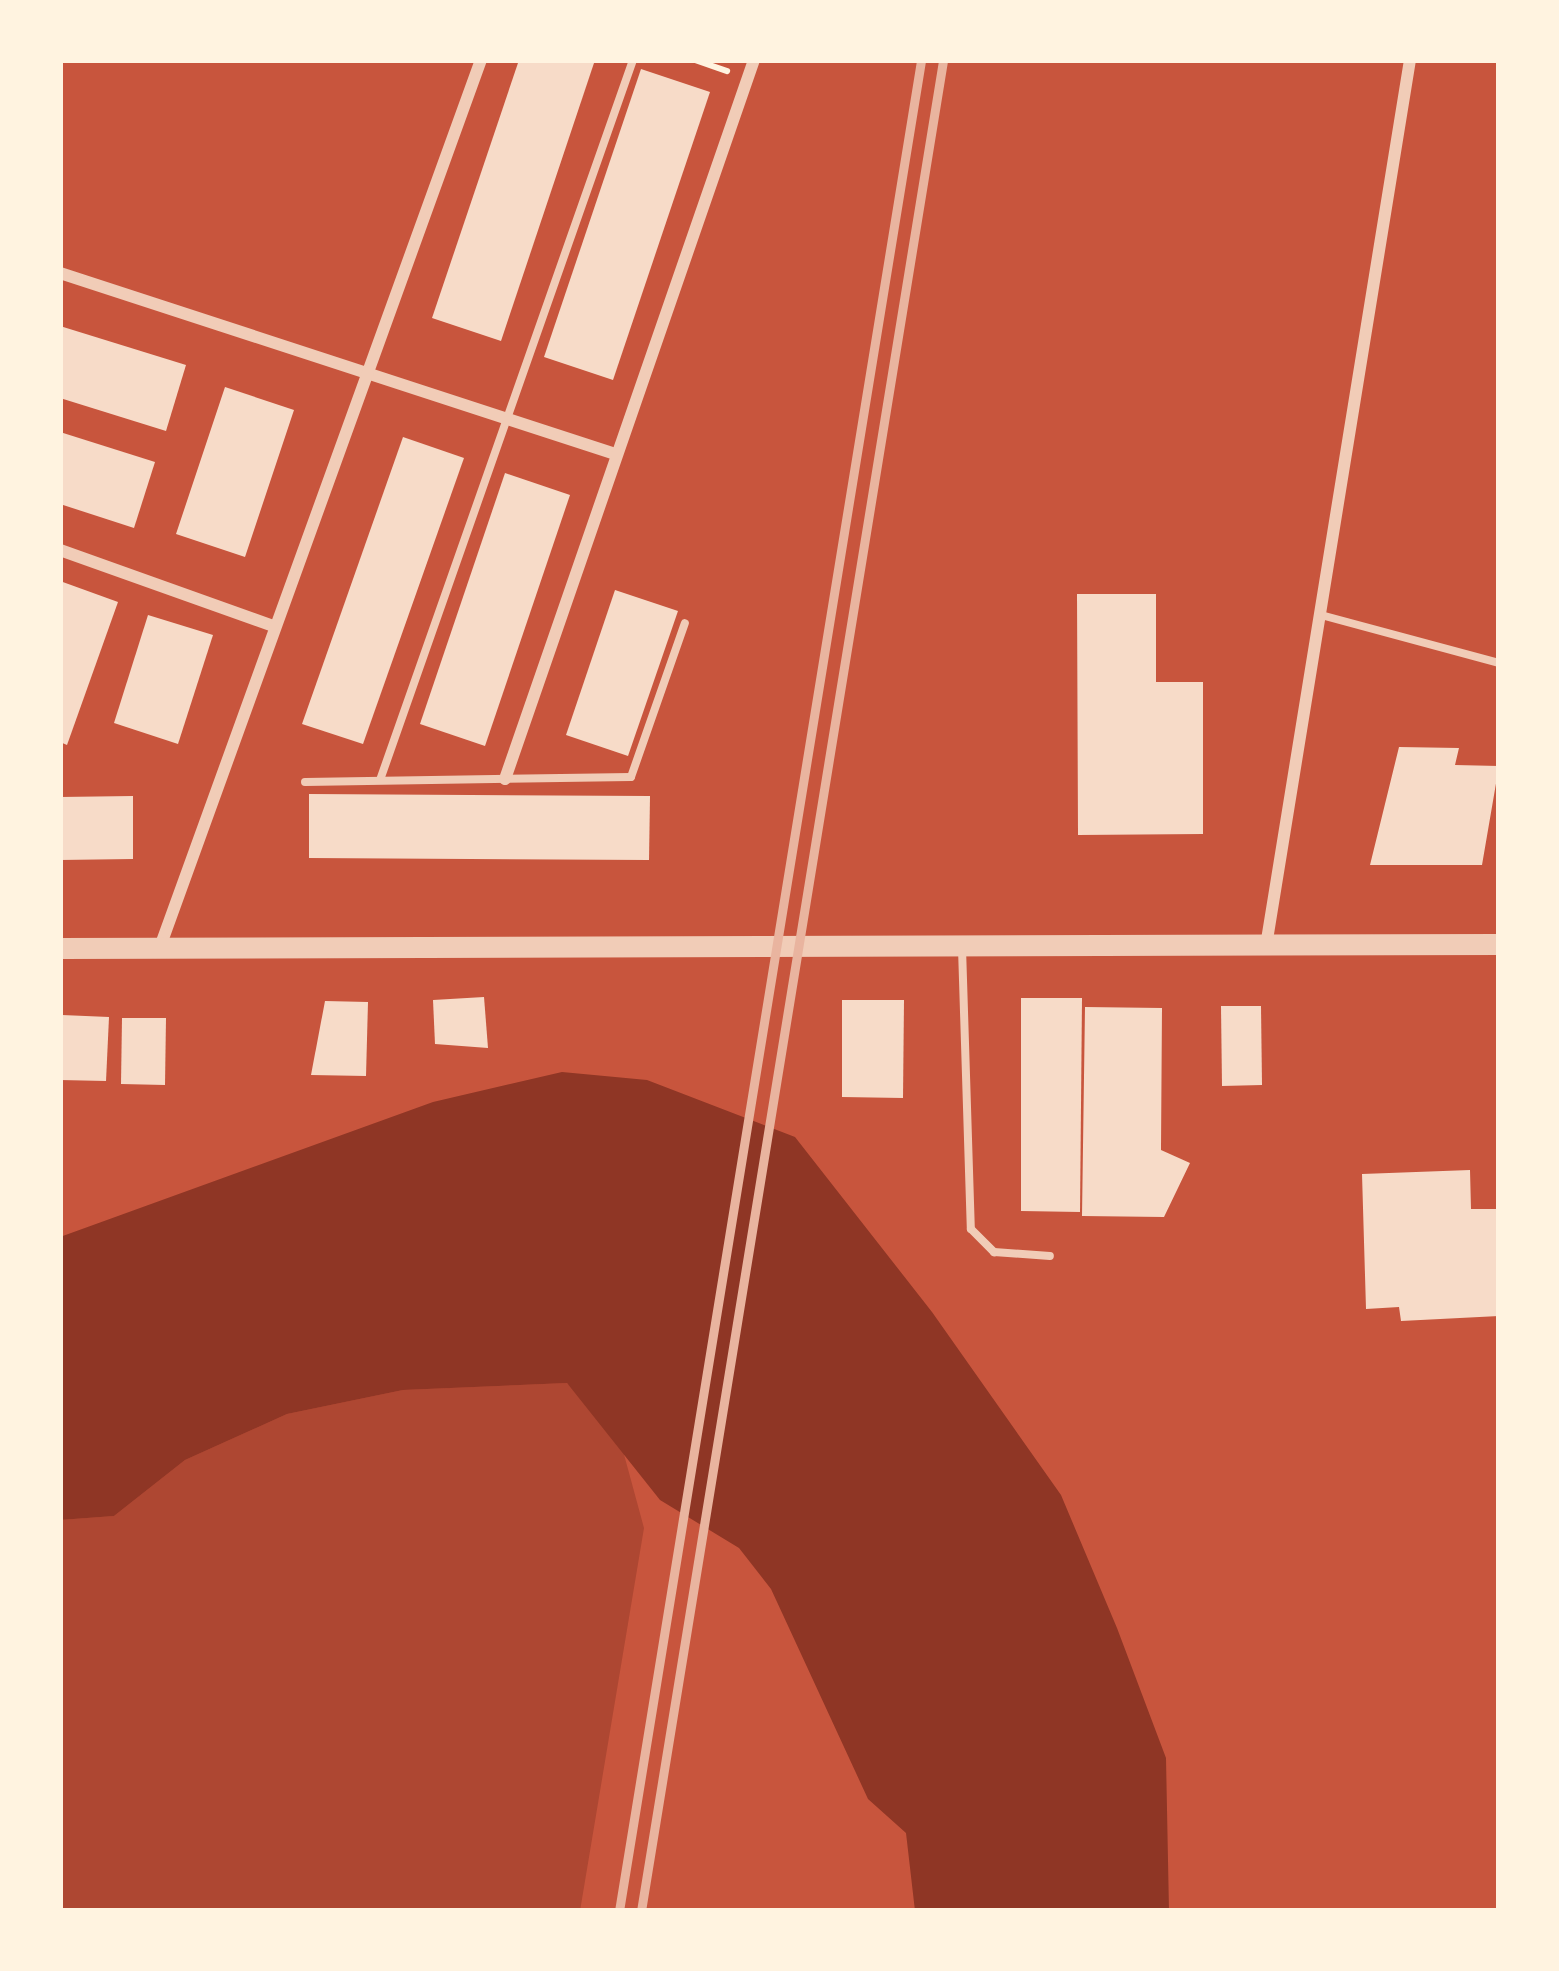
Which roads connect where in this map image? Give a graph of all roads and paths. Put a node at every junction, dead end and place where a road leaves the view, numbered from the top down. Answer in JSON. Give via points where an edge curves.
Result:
{"nodes":[{"id":1,"x":481,"y":60,"type":"edge"},
{"id":2,"x":633,"y":60,"type":"edge"},
{"id":3,"x":695,"y":60,"type":"edge"},
{"id":4,"x":754,"y":60,"type":"edge"},
{"id":5,"x":1410,"y":60,"type":"edge"},
{"id":6,"x":748,"y":78,"type":"junction"},
{"id":7,"x":60,"y":273,"type":"edge"},
{"id":8,"x":365,"y":367,"type":"junction"},
{"id":9,"x":504,"y":416,"type":"junction"},
{"id":10,"x":615,"y":454,"type":"junction"},
{"id":11,"x":60,"y":550,"type":"edge"},
{"id":12,"x":1320,"y":614,"type":"junction"},
{"id":13,"x":685,"y":623,"type":"dead end"},
{"id":14,"x":273,"y":626,"type":"junction"},
{"id":15,"x":1499,"y":663,"type":"edge"},
{"id":16,"x":505,"y":779,"type":"junction"},
{"id":17,"x":380,"y":780,"type":"junction"},
{"id":18,"x":305,"y":782,"type":"dead end"},
{"id":19,"x":1499,"y":944,"type":"edge"},
{"id":20,"x":962,"y":946,"type":"junction"},
{"id":21,"x":1266,"y":946,"type":"junction"},
{"id":22,"x":160,"y":947,"type":"junction"},
{"id":23,"x":60,"y":948,"type":"edge"},
{"id":24,"x":1050,"y":1256,"type":"dead end"}],
"edges":[{"from":1,"to":8,"type":"street"},
{"from":2,"to":9,"type":"lane"},
{"from":3,"to":6,"type":"path"},
{"from":4,"to":6,"type":"street"},
{"from":5,"to":12,"type":"street"},
{"from":6,"to":10,"type":"street"},
{"from":7,"to":8,"type":"street"},
{"from":8,"to":9,"type":"street"},
{"from":8,"to":14,"type":"street"},
{"from":9,"to":10,"type":"street"},
{"from":9,"to":17,"type":"lane"},
{"from":10,"to":16,"type":"street"},
{"from":11,"to":14,"type":"street"},
{"from":12,"to":15,"type":"lane"},
{"from":12,"to":21,"type":"street"},
{"from":13,"to":16,"type":"lane","via":[[631,777]]},
{"from":14,"to":22,"type":"street"},
{"from":16,"to":17,"type":"lane"},
{"from":17,"to":18,"type":"lane"},
{"from":19,"to":21,"type":"street"},
{"from":20,"to":21,"type":"street"},
{"from":20,"to":22,"type":"street"},
{"from":20,"to":24,"type":"lane","via":[[971,1229],[994,1252]]},
{"from":22,"to":23,"type":"street"}]}
